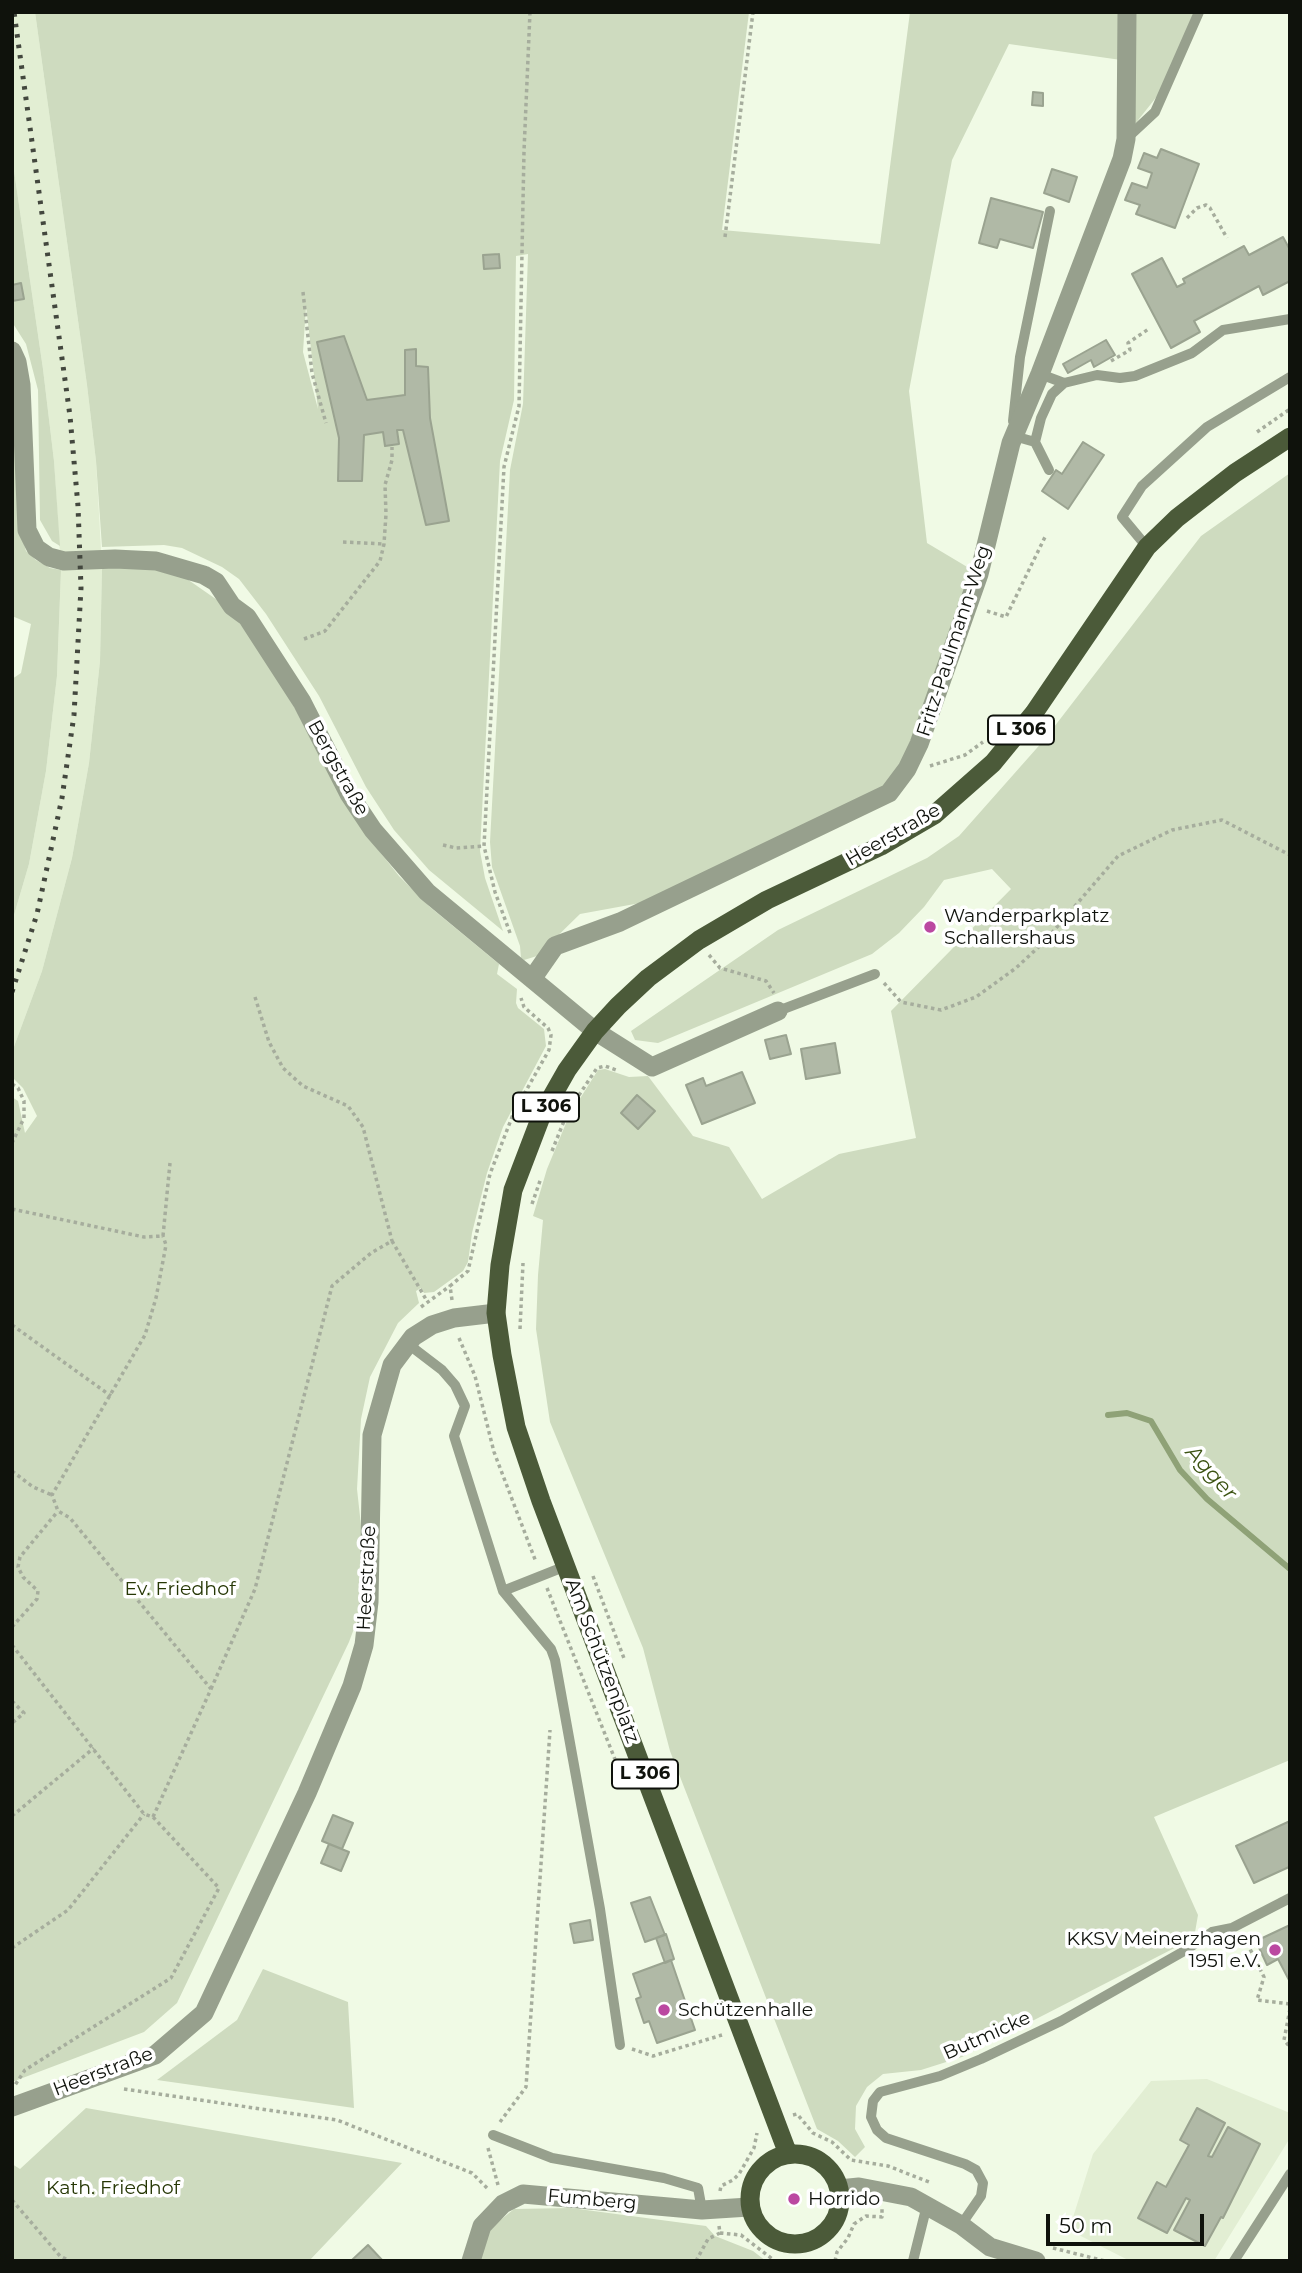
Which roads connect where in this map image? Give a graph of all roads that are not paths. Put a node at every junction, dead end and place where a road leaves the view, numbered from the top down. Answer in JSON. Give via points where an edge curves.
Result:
{"nodes":[{"id":1,"x":1128,"y":12,"type":"edge"},
{"id":2,"x":1199,"y":12,"type":"edge"},
{"id":3,"x":1126,"y":139,"type":"junction"},
{"id":4,"x":1051,"y":211,"type":"dead end"},
{"id":5,"x":1290,"y":319,"type":"edge"},
{"id":6,"x":12,"y":351,"type":"edge"},
{"id":7,"x":1040,"y":374,"type":"junction"},
{"id":8,"x":1290,"y":377,"type":"edge"},
{"id":9,"x":1064,"y":383,"type":"junction"},
{"id":10,"x":1290,"y":437,"type":"edge"},
{"id":11,"x":1012,"y":439,"type":"junction"},
{"id":12,"x":1035,"y":442,"type":"junction"},
{"id":13,"x":1049,"y":470,"type":"dead end"},
{"id":14,"x":1147,"y":547,"type":"junction"},
{"id":15,"x":875,"y":974,"type":"road end"},
{"id":16,"x":532,"y":979,"type":"junction"},
{"id":17,"x":781,"y":1010,"type":"joint"},
{"id":18,"x":595,"y":1031,"type":"junction"},
{"id":19,"x":496,"y":1313,"type":"junction"},
{"id":20,"x":408,"y":1344,"type":"junction"},
{"id":21,"x":565,"y":1566,"type":"junction"},
{"id":22,"x":503,"y":1591,"type":"junction"},
{"id":23,"x":1290,"y":1898,"type":"edge"},
{"id":24,"x":620,"y":2045,"type":"road end"},
{"id":25,"x":12,"y":2107,"type":"edge"},
{"id":26,"x":493,"y":2135,"type":"road end"},
{"id":27,"x":788,"y":2154,"type":"junction"},
{"id":28,"x":1290,"y":2174,"type":"edge"},
{"id":29,"x":839,"y":2189,"type":"junction"},
{"id":30,"x":927,"y":2204,"type":"junction"},
{"id":31,"x":750,"y":2207,"type":"junction"},
{"id":32,"x":709,"y":2210,"type":"junction"},
{"id":33,"x":961,"y":2225,"type":"junction"},
{"id":34,"x":807,"y":2252,"type":"edge"},
{"id":35,"x":471,"y":2261,"type":"edge"},
{"id":36,"x":912,"y":2261,"type":"edge"},
{"id":37,"x":1036,"y":2261,"type":"edge"},
{"id":38,"x":1234,"y":2261,"type":"edge"}],
"edges":[{"from":1,"to":3,"type":"street","name":"Fritz-Paulmann-Weg"},
{"from":2,"to":3,"type":"lane","via":[[1155,111]]},
{"from":3,"to":7,"type":"street","name":"Fritz-Paulmann-Weg"},
{"from":4,"to":11,"type":"lane","via":[[1020,357]]},
{"from":5,"to":9,"type":"lane","via":[[1223,330],[1192,353],[1135,376],[1097,375]]},
{"from":6,"to":16,"type":"street","name":"Bergstraße","via":[[21,385],[27,530],[42,554],[64,561],[156,561],[216,582],[232,606],[247,617],[295,690],[373,830],[427,892]]},
{"from":7,"to":9,"type":"lane"},
{"from":7,"to":11,"type":"street","name":"Fritz-Paulmann-Weg"},
{"from":8,"to":14,"type":"lane","via":[[1207,427],[1142,486],[1122,517]]},
{"from":9,"to":12,"type":"lane","via":[[1052,394]]},
{"from":10,"to":14,"type":"main road","name":"Heerstraße","number":"L 306","via":[[1235,473]]},
{"from":11,"to":12,"type":"lane"},
{"from":11,"to":16,"type":"street","name":"Fritz-Paulmann-Weg","via":[[979,575],[919,744],[889,793],[620,922],[555,946]]},
{"from":12,"to":13,"type":"lane"},
{"from":14,"to":18,"type":"main road","name":"Heerstraße","number":"L 306","via":[[1034,713],[993,763],[934,814],[892,840],[767,900],[699,940],[648,978]]},
{"from":15,"to":17,"type":"lane"},
{"from":16,"to":18,"type":"street","name":"Bergstraße"},
{"from":17,"to":18,"type":"street","via":[[652,1067]]},
{"from":18,"to":19,"type":"main road","name":"Heerstraße","number":"L 306","via":[[542,1114],[522,1160],[507,1216]]},
{"from":19,"to":20,"type":"street","name":"Heerstraße","via":[[432,1325]]},
{"from":19,"to":21,"type":"main road","name":"Am Schützenplatz","number":"L 306","via":[[516,1427]]},
{"from":20,"to":22,"type":"lane","via":[[442,1370],[465,1406],[454,1436]]},
{"from":20,"to":25,"type":"street","name":"Heerstraße","via":[[392,1365],[372,1435],[369,1602],[364,1645],[352,1686],[204,2013],[155,2055]]},
{"from":21,"to":22,"type":"lane"},
{"from":21,"to":27,"type":"main road","name":"Am Schützenplatz","number":"L 306","via":[[782,2118]]},
{"from":22,"to":24,"type":"lane","via":[[555,1660]]},
{"from":23,"to":33,"type":"lane","name":"Butmicke","via":[[1232,1928],[1212,1932],[1060,2021],[981,2059],[880,2092],[870,2117],[886,2138],[965,2164],[983,2183],[981,2196]]},
{"from":26,"to":32,"type":"lane","via":[[552,2158],[698,2188]]},
{"from":27,"to":29,"type":"main road","via":[[802,2154],[826,2165]]},
{"from":27,"to":31,"type":"main road","via":[[768,2162],[754,2178]]},
{"from":28,"to":38,"type":"lane"},
{"from":29,"to":30,"type":"street","via":[[883,2191]]},
{"from":29,"to":34,"type":"main road","via":[[837,2217]]},
{"from":30,"to":33,"type":"street"},
{"from":30,"to":36,"type":"lane"},
{"from":31,"to":32,"type":"street","name":"Fumberg"},
{"from":31,"to":34,"type":"main road","via":[[764,2233]]},
{"from":32,"to":35,"type":"street","name":"Fumberg","via":[[523,2194],[503,2204],[482,2226]]},
{"from":33,"to":37,"type":"street","via":[[990,2247]]}]}
